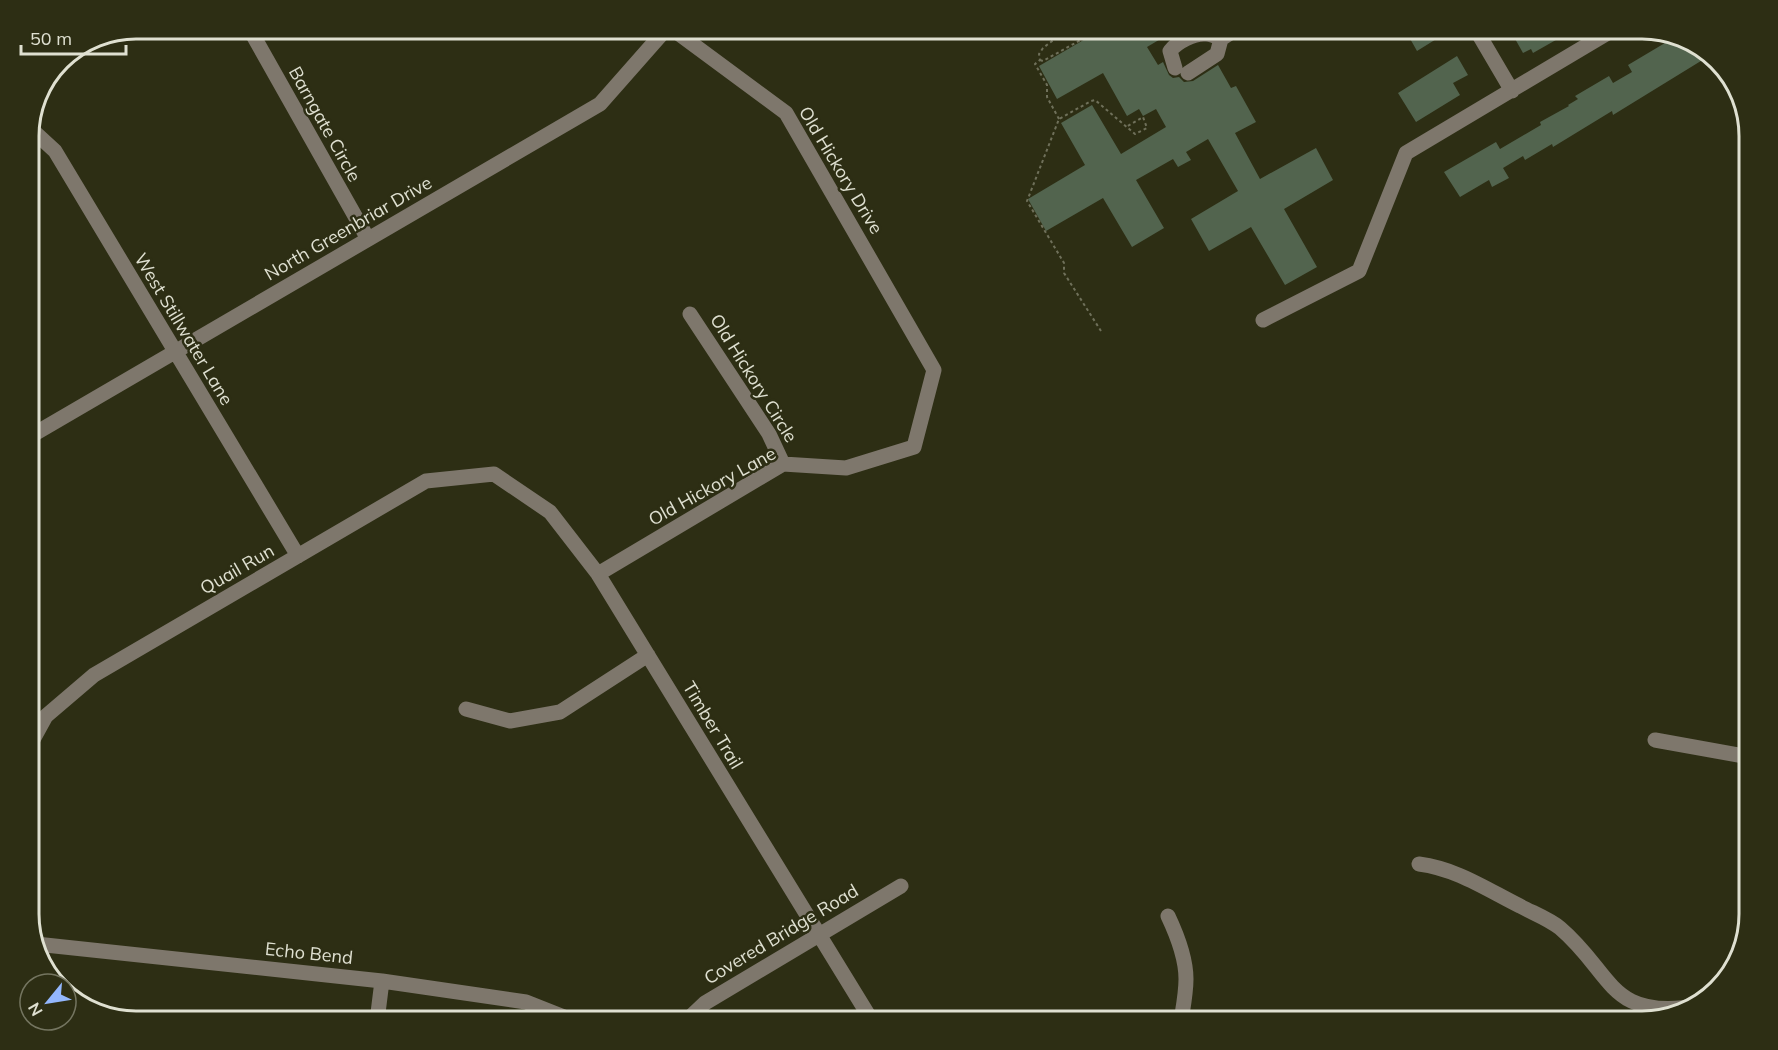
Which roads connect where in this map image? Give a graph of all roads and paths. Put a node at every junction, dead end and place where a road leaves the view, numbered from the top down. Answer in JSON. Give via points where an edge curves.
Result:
{"nodes":[{"id":1,"x":255,"y":39,"type":"edge"},
{"id":2,"x":659,"y":39,"type":"edge"},
{"id":3,"x":684,"y":39,"type":"edge"},
{"id":4,"x":1055,"y":39,"type":"edge"},
{"id":5,"x":1082,"y":39,"type":"edge"},
{"id":6,"x":1187,"y":39,"type":"edge"},
{"id":7,"x":1221,"y":39,"type":"edge"},
{"id":8,"x":1481,"y":39,"type":"edge"},
{"id":9,"x":1598,"y":39,"type":"edge"},
{"id":10,"x":1040,"y":60,"type":"junction"},
{"id":11,"x":1512,"y":92,"type":"junction"},
{"id":12,"x":1059,"y":119,"type":"junction"},
{"id":13,"x":1126,"y":127,"type":"junction"},
{"id":14,"x":39,"y":136,"type":"edge"},
{"id":15,"x":368,"y":239,"type":"junction"},
{"id":16,"x":690,"y":314,"type":"dead end"},
{"id":17,"x":1263,"y":320,"type":"dead end"},
{"id":18,"x":1101,"y":331,"type":"dead end"},
{"id":19,"x":175,"y":353,"type":"junction"},
{"id":20,"x":934,"y":370,"type":"joint"},
{"id":21,"x":39,"y":431,"type":"edge"},
{"id":22,"x":783,"y":464,"type":"junction"},
{"id":23,"x":494,"y":474,"type":"joint"},
{"id":24,"x":298,"y":556,"type":"junction"},
{"id":25,"x":598,"y":574,"type":"junction"},
{"id":26,"x":648,"y":655,"type":"junction"},
{"id":27,"x":466,"y":709,"type":"dead end"},
{"id":28,"x":39,"y":729,"type":"edge"},
{"id":29,"x":1655,"y":740,"type":"dead end"},
{"id":30,"x":1739,"y":755,"type":"edge"},
{"id":31,"x":1419,"y":864,"type":"dead end"},
{"id":32,"x":901,"y":886,"type":"dead end"},
{"id":33,"x":1168,"y":916,"type":"dead end"},
{"id":34,"x":819,"y":935,"type":"junction"},
{"id":35,"x":44,"y":945,"type":"edge"},
{"id":36,"x":382,"y":981,"type":"junction"},
{"id":37,"x":1663,"y":1009,"type":"edge"},
{"id":38,"x":378,"y":1011,"type":"edge"},
{"id":39,"x":548,"y":1011,"type":"edge"},
{"id":40,"x":697,"y":1011,"type":"edge"},
{"id":41,"x":865,"y":1011,"type":"edge"},
{"id":42,"x":1182,"y":1011,"type":"edge"}],
"edges":[{"from":1,"to":15,"type":"street","name":"Barngate Circle"},
{"from":2,"to":15,"type":"street","name":"North Greenbriar Drive","via":[[600,104]]},
{"from":3,"to":20,"type":"street","name":"Old Hickory Drive","via":[[786,113]]},
{"from":4,"to":10,"type":"path","via":[[1043,48]]},
{"from":5,"to":10,"type":"path"},
{"from":6,"to":7,"type":"street","via":[[1170,51],[1181,70],[1217,54]]},
{"from":8,"to":11,"type":"street"},
{"from":9,"to":11,"type":"street"},
{"from":10,"to":12,"type":"path","via":[[1035,64]]},
{"from":11,"to":17,"type":"street","via":[[1406,153],[1359,271]]},
{"from":12,"to":13,"type":"path","via":[[1095,100]]},
{"from":12,"to":18,"type":"path","via":[[1027,201],[1064,263],[1064,273]]},
{"from":13,"to":13,"type":"path","via":[[1135,134],[1147,128],[1143,117]]},
{"from":14,"to":19,"type":"street","name":"West Stillwater Lane","via":[[55,151]]},
{"from":15,"to":19,"type":"street","name":"North Greenbriar Drive"},
{"from":16,"to":22,"type":"street","name":"Old Hickory Circle","via":[[769,434]]},
{"from":19,"to":21,"type":"street","name":"North Greenbriar Drive"},
{"from":19,"to":24,"type":"street","name":"West Stillwater Lane"},
{"from":20,"to":22,"type":"street","name":"Old Hickory Lane","via":[[914,447],[846,468]]},
{"from":22,"to":25,"type":"street","name":"Old Hickory Lane"},
{"from":23,"to":24,"type":"street","name":"Quail Run","via":[[426,482]]},
{"from":23,"to":25,"type":"street","name":"Timber Trail","via":[[550,512]]},
{"from":24,"to":28,"type":"street","name":"Quail Run","via":[[94,675],[46,716]]},
{"from":25,"to":26,"type":"street","name":"Timber Trail"},
{"from":26,"to":27,"type":"street","via":[[560,712],[510,722]]},
{"from":26,"to":34,"type":"street","name":"Timber Trail"},
{"from":29,"to":30,"type":"street"},
{"from":31,"to":37,"type":"street","via":[[1450,870],[1558,927],[1615,990],[1632,1002]]},
{"from":32,"to":34,"type":"street","name":"Covered Bridge Road"},
{"from":33,"to":42,"type":"street","via":[[1177,935],[1186,980]]},
{"from":34,"to":40,"type":"street","name":"Covered Bridge Road"},
{"from":34,"to":41,"type":"street","name":"Timber Trail"},
{"from":35,"to":36,"type":"street","name":"Echo Bend"},
{"from":36,"to":38,"type":"street"},
{"from":36,"to":39,"type":"street","name":"Echo Bend","via":[[526,1002]]}]}
